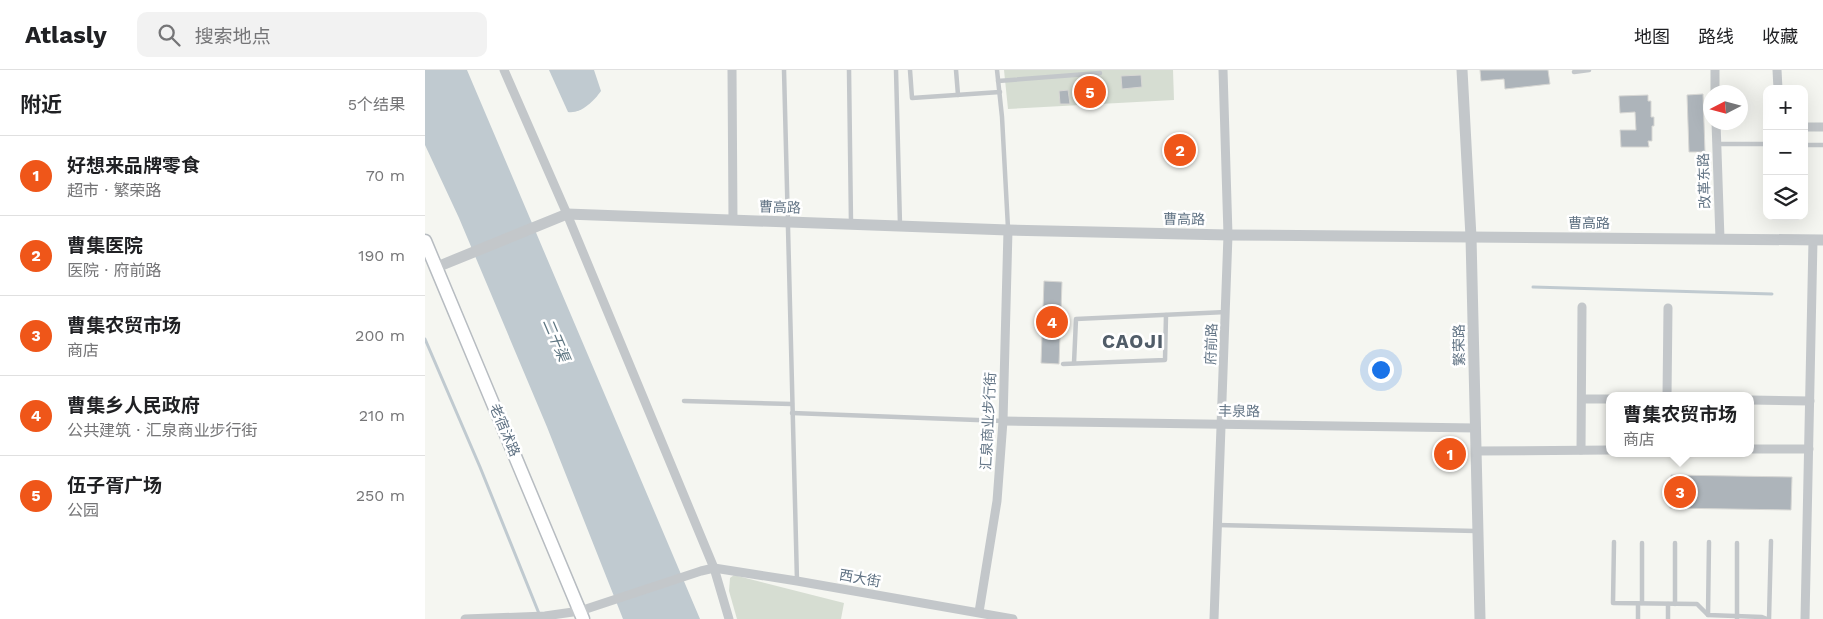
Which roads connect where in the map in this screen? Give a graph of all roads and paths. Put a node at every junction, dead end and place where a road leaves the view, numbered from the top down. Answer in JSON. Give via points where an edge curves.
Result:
{"nodes":[{"id":1,"x":504,"y":70,"type":"edge"},
{"id":2,"x":732,"y":70,"type":"edge"},
{"id":3,"x":784,"y":70,"type":"edge"},
{"id":4,"x":849,"y":70,"type":"edge"},
{"id":5,"x":896,"y":70,"type":"edge"},
{"id":6,"x":910,"y":70,"type":"edge"},
{"id":7,"x":956,"y":70,"type":"edge"},
{"id":8,"x":997,"y":70,"type":"edge"},
{"id":9,"x":1223,"y":70,"type":"edge"},
{"id":10,"x":1462,"y":70,"type":"edge"},
{"id":11,"x":1589,"y":70,"type":"edge"},
{"id":12,"x":1715,"y":70,"type":"edge"},
{"id":13,"x":1777,"y":70,"type":"edge"},
{"id":14,"x":1574,"y":72,"type":"dead end"},
{"id":15,"x":1100,"y":73,"type":"dead end"},
{"id":16,"x":998,"y":81,"type":"junction"},
{"id":17,"x":1715,"y":85,"type":"edge"},
{"id":18,"x":1778,"y":85,"type":"edge"},
{"id":19,"x":1000,"y":92,"type":"junction"},
{"id":20,"x":959,"y":95,"type":"junction"},
{"id":21,"x":1808,"y":127,"type":"edge"},
{"id":22,"x":1823,"y":127,"type":"edge"},
{"id":23,"x":1716,"y":130,"type":"edge"},
{"id":24,"x":1717,"y":144,"type":"junction"},
{"id":25,"x":1763,"y":144,"type":"edge"},
{"id":26,"x":1808,"y":145,"type":"edge"},
{"id":27,"x":1823,"y":145,"type":"edge"},
{"id":28,"x":567,"y":214,"type":"junction"},
{"id":29,"x":733,"y":220,"type":"junction"},
{"id":30,"x":787,"y":222,"type":"junction"},
{"id":31,"x":851,"y":224,"type":"junction"},
{"id":32,"x":900,"y":226,"type":"junction"},
{"id":33,"x":1008,"y":230,"type":"junction"},
{"id":34,"x":1228,"y":235,"type":"junction"},
{"id":35,"x":1471,"y":237,"type":"junction"},
{"id":36,"x":1720,"y":239,"type":"junction"},
{"id":37,"x":1818,"y":240,"type":"edge"},
{"id":38,"x":425,"y":241,"type":"edge"},
{"id":39,"x":437,"y":267,"type":"junction"},
{"id":40,"x":1582,"y":308,"type":"dead end"},
{"id":41,"x":1668,"y":308,"type":"dead end"},
{"id":42,"x":1225,"y":312,"type":"junction"},
{"id":43,"x":1166,"y":315,"type":"junction"},
{"id":44,"x":1063,"y":364,"type":"dead end"},
{"id":45,"x":1074,"y":364,"type":"junction"},
{"id":46,"x":1667,"y":392,"type":"edge"},
{"id":47,"x":1581,"y":398,"type":"junction"},
{"id":48,"x":1606,"y":399,"type":"edge"},
{"id":49,"x":1754,"y":400,"type":"edge"},
{"id":50,"x":684,"y":401,"type":"dead end"},
{"id":51,"x":1810,"y":401,"type":"junction"},
{"id":52,"x":792,"y":404,"type":"junction"},
{"id":53,"x":792,"y":413,"type":"junction"},
{"id":54,"x":1003,"y":420,"type":"junction"},
{"id":55,"x":1221,"y":424,"type":"junction"},
{"id":56,"x":1475,"y":428,"type":"junction"},
{"id":57,"x":1754,"y":449,"type":"edge"},
{"id":58,"x":1809,"y":449,"type":"junction"},
{"id":59,"x":1581,"y":450,"type":"junction"},
{"id":60,"x":1606,"y":450,"type":"edge"},
{"id":61,"x":1476,"y":451,"type":"junction"},
{"id":62,"x":1217,"y":525,"type":"junction"},
{"id":63,"x":1478,"y":531,"type":"junction"},
{"id":64,"x":1614,"y":542,"type":"dead end"},
{"id":65,"x":1709,"y":542,"type":"dead end"},
{"id":66,"x":1771,"y":542,"type":"dead end"},
{"id":67,"x":1642,"y":543,"type":"dead end"},
{"id":68,"x":1675,"y":543,"type":"dead end"},
{"id":69,"x":1737,"y":543,"type":"dead end"},
{"id":70,"x":714,"y":568,"type":"junction"},
{"id":71,"x":797,"y":581,"type":"junction"},
{"id":72,"x":1640,"y":604,"type":"junction"},
{"id":73,"x":1668,"y":604,"type":"junction"},
{"id":74,"x":1675,"y":604,"type":"junction"},
{"id":75,"x":979,"y":612,"type":"junction"},
{"id":76,"x":1706,"y":613,"type":"junction"},
{"id":77,"x":582,"y":615,"type":"edge"},
{"id":78,"x":1737,"y":617,"type":"edge"},
{"id":79,"x":465,"y":619,"type":"edge"},
{"id":80,"x":729,"y":619,"type":"edge"},
{"id":81,"x":1013,"y":619,"type":"edge"},
{"id":82,"x":1214,"y":619,"type":"edge"},
{"id":83,"x":1480,"y":619,"type":"edge"},
{"id":84,"x":1638,"y":619,"type":"edge"},
{"id":85,"x":1668,"y":619,"type":"edge"},
{"id":86,"x":1704,"y":619,"type":"edge"},
{"id":87,"x":1768,"y":619,"type":"edge"},
{"id":88,"x":1805,"y":619,"type":"edge"}],
"edges":[{"from":1,"to":28,"type":"street"},
{"from":2,"to":29,"type":"street"},
{"from":3,"to":30,"type":"lane"},
{"from":4,"to":31,"type":"lane"},
{"from":5,"to":32,"type":"lane"},
{"from":6,"to":20,"type":"lane","via":[[912,98]]},
{"from":7,"to":20,"type":"lane"},
{"from":8,"to":16,"type":"lane"},
{"from":9,"to":34,"type":"street","name":"府前路"},
{"from":10,"to":35,"type":"street","name":"繁荣路"},
{"from":11,"to":14,"type":"lane"},
{"from":12,"to":17,"type":"street"},
{"from":13,"to":18,"type":"street"},
{"from":15,"to":16,"type":"lane"},
{"from":16,"to":19,"type":"lane"},
{"from":19,"to":20,"type":"lane"},
{"from":19,"to":33,"type":"lane"},
{"from":21,"to":22,"type":"street"},
{"from":23,"to":24,"type":"street","name":"改革东路"},
{"from":24,"to":25,"type":"lane"},
{"from":24,"to":36,"type":"street","name":"改革东路"},
{"from":26,"to":27,"type":"lane"},
{"from":28,"to":29,"type":"street","name":"曹高路"},
{"from":28,"to":39,"type":"street","name":"曹高路"},
{"from":28,"to":70,"type":"street"},
{"from":29,"to":30,"type":"street","name":"曹高路"},
{"from":30,"to":31,"type":"street","name":"曹高路"},
{"from":30,"to":52,"type":"lane"},
{"from":31,"to":32,"type":"street","name":"曹高路"},
{"from":32,"to":33,"type":"street","name":"曹高路"},
{"from":33,"to":34,"type":"street","name":"曹高路"},
{"from":33,"to":54,"type":"street","name":"汇泉商业步行街"},
{"from":34,"to":35,"type":"street","name":"曹高路"},
{"from":34,"to":42,"type":"street","name":"府前路"},
{"from":35,"to":36,"type":"street","name":"曹高路"},
{"from":35,"to":56,"type":"street","name":"繁荣路"},
{"from":36,"to":37,"type":"street","name":"曹高路"},
{"from":37,"to":51,"type":"street"},
{"from":38,"to":39,"type":"main road","name":"老宿沭路"},
{"from":39,"to":77,"type":"main road","name":"老宿沭路"},
{"from":40,"to":47,"type":"street"},
{"from":41,"to":46,"type":"street"},
{"from":42,"to":43,"type":"lane"},
{"from":42,"to":55,"type":"street","name":"府前路"},
{"from":43,"to":45,"type":"lane","via":[[1076,319]]},
{"from":43,"to":45,"type":"lane","via":[[1165,360]]},
{"from":44,"to":45,"type":"lane"},
{"from":47,"to":48,"type":"street"},
{"from":47,"to":59,"type":"street"},
{"from":49,"to":51,"type":"street"},
{"from":50,"to":52,"type":"lane"},
{"from":51,"to":58,"type":"street"},
{"from":52,"to":53,"type":"lane"},
{"from":53,"to":54,"type":"lane"},
{"from":53,"to":71,"type":"lane"},
{"from":54,"to":55,"type":"street","name":"丰泉路"},
{"from":54,"to":75,"type":"street","name":"汇泉商业步行街","via":[[997,501]]},
{"from":55,"to":56,"type":"street","name":"丰泉路"},
{"from":55,"to":62,"type":"street","name":"府前路"},
{"from":56,"to":61,"type":"street","name":"繁荣路"},
{"from":57,"to":58,"type":"street"},
{"from":58,"to":88,"type":"street"},
{"from":59,"to":60,"type":"street"},
{"from":59,"to":61,"type":"street"},
{"from":61,"to":63,"type":"street","name":"繁荣路"},
{"from":62,"to":63,"type":"lane"},
{"from":62,"to":82,"type":"street","name":"府前路"},
{"from":63,"to":83,"type":"street","name":"繁荣路"},
{"from":64,"to":72,"type":"lane","via":[[1613,603]]},
{"from":65,"to":76,"type":"lane"},
{"from":66,"to":87,"type":"lane"},
{"from":67,"to":72,"type":"lane"},
{"from":68,"to":74,"type":"lane"},
{"from":69,"to":78,"type":"lane"},
{"from":70,"to":71,"type":"street","name":"西大街"},
{"from":70,"to":77,"type":"street","name":"西大街","via":[[607,603]]},
{"from":70,"to":80,"type":"street"},
{"from":71,"to":75,"type":"street","name":"西大街"},
{"from":72,"to":73,"type":"lane"},
{"from":72,"to":84,"type":"lane"},
{"from":73,"to":74,"type":"lane"},
{"from":73,"to":85,"type":"lane"},
{"from":74,"to":76,"type":"lane","via":[[1697,604]]},
{"from":75,"to":81,"type":"street","name":"西大街"},
{"from":76,"to":78,"type":"lane"},
{"from":76,"to":86,"type":"lane"},
{"from":77,"to":79,"type":"street","name":"西大街"},
{"from":78,"to":87,"type":"lane"}]}
